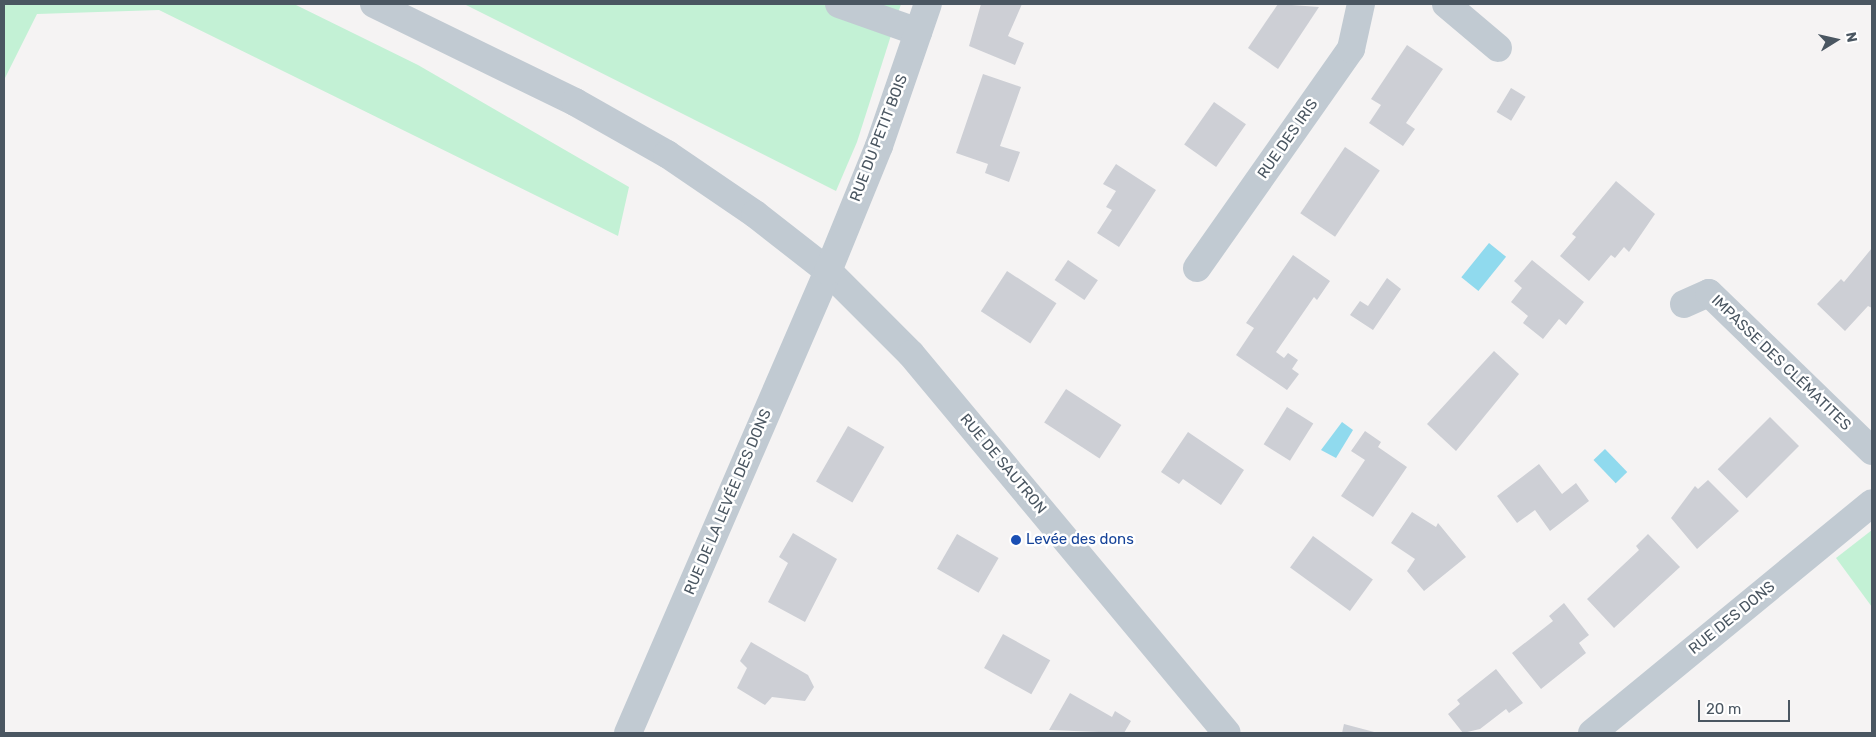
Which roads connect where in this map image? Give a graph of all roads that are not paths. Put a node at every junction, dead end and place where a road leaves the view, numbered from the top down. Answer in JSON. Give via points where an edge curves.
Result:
{"nodes":[{"id":1,"x":374,"y":4,"type":"edge"},
{"id":2,"x":838,"y":4,"type":"edge"},
{"id":3,"x":928,"y":4,"type":"edge"},
{"id":4,"x":1361,"y":4,"type":"edge"},
{"id":5,"x":1446,"y":4,"type":"edge"},
{"id":6,"x":918,"y":32,"type":"junction"},
{"id":7,"x":1498,"y":48,"type":"dead end"},
{"id":8,"x":1197,"y":268,"type":"dead end"},
{"id":9,"x":828,"y":271,"type":"junction"},
{"id":10,"x":1684,"y":304,"type":"dead end"},
{"id":11,"x":1872,"y":451,"type":"edge"},
{"id":12,"x":1872,"y":503,"type":"edge"},
{"id":13,"x":628,"y":733,"type":"edge"},
{"id":14,"x":1228,"y":733,"type":"edge"},
{"id":15,"x":1592,"y":733,"type":"edge"}],
"edges":[{"from":1,"to":9,"type":"street","name":"RUE DE SAUTRON","via":[[575,102],[667,154],[755,214]]},
{"from":2,"to":6,"type":"street"},
{"from":3,"to":6,"type":"street","name":"RUE DU PETIT BOIS"},
{"from":4,"to":8,"type":"street","name":"RUE DES IRIS","via":[[1351,49]]},
{"from":5,"to":7,"type":"street"},
{"from":6,"to":9,"type":"street","name":"RUE DU PETIT BOIS","via":[[879,146]]},
{"from":9,"to":13,"type":"street","name":"RUE DE LA LEVÉE DES DONS"},
{"from":9,"to":14,"type":"street","name":"RUE DE SAUTRON","via":[[911,354]]},
{"from":10,"to":11,"type":"street","name":"IMPASSE DES CLÉMATITES","via":[[1709,293]]},
{"from":12,"to":15,"type":"street","name":"RUE DES DONS"}]}
